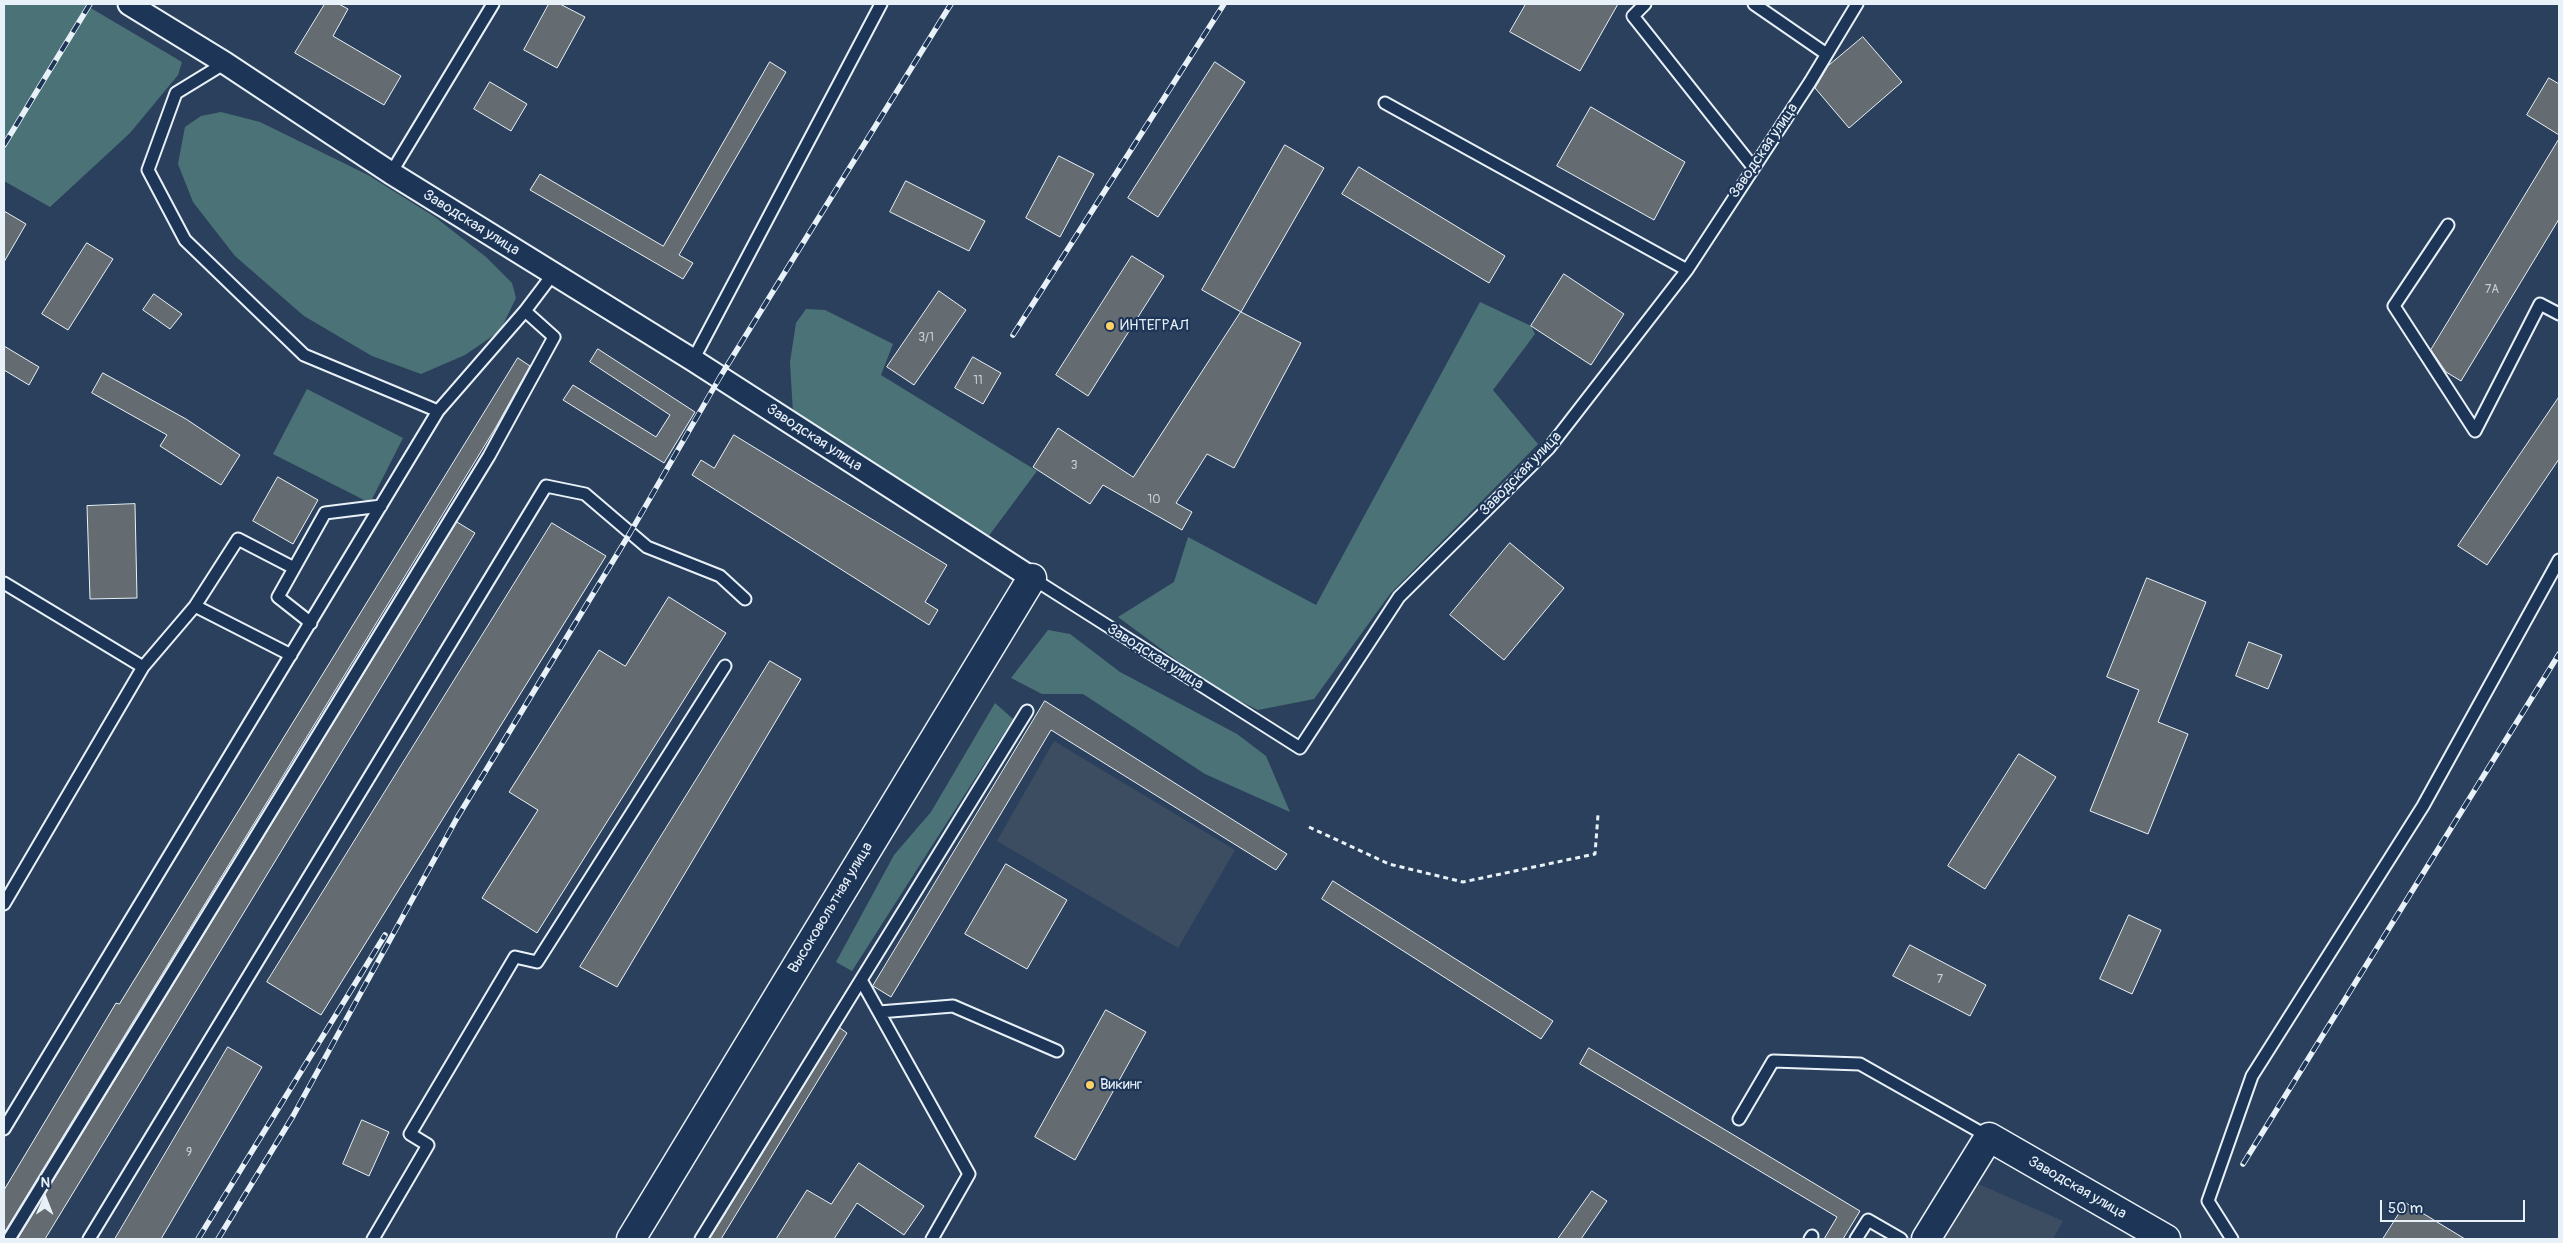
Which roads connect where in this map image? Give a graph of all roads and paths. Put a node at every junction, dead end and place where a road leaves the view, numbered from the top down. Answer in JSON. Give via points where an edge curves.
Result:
{"nodes":[{"id":1,"x":129,"y":4,"type":"edge"},
{"id":2,"x":493,"y":4,"type":"edge"},
{"id":3,"x":881,"y":4,"type":"edge"},
{"id":4,"x":1645,"y":4,"type":"edge"},
{"id":5,"x":1754,"y":4,"type":"edge"},
{"id":6,"x":1857,"y":4,"type":"edge"},
{"id":7,"x":1825,"y":53,"type":"junction"},
{"id":8,"x":224,"y":63,"type":"junction"},
{"id":9,"x":1384,"y":103,"type":"dead end"},
{"id":10,"x":1752,"y":167,"type":"junction"},
{"id":11,"x":391,"y":173,"type":"junction"},
{"id":12,"x":2448,"y":225,"type":"dead end"},
{"id":13,"x":1686,"y":270,"type":"junction"},
{"id":14,"x":553,"y":274,"type":"junction"},
{"id":15,"x":525,"y":311,"type":"junction"},
{"id":16,"x":2559,"y":314,"type":"edge"},
{"id":17,"x":693,"y":360,"type":"junction"},
{"id":18,"x":438,"y":412,"type":"junction"},
{"id":19,"x":381,"y":506,"type":"junction"},
{"id":20,"x":2559,"y":560,"type":"edge"},
{"id":21,"x":294,"y":568,"type":"junction"},
{"id":22,"x":1032,"y":578,"type":"junction"},
{"id":23,"x":4,"y":583,"type":"edge"},
{"id":24,"x":744,"y":599,"type":"dead end"},
{"id":25,"x":195,"y":606,"type":"junction"},
{"id":26,"x":311,"y":622,"type":"junction"},
{"id":27,"x":291,"y":655,"type":"junction"},
{"id":28,"x":143,"y":666,"type":"junction"},
{"id":29,"x":724,"y":666,"type":"dead end"},
{"id":30,"x":1027,"y":711,"type":"dead end"},
{"id":31,"x":1598,"y":815,"type":"dead end"},
{"id":32,"x":1309,"y":827,"type":"dead end"},
{"id":33,"x":4,"y":904,"type":"edge"},
{"id":34,"x":861,"y":980,"type":"junction"},
{"id":35,"x":879,"y":1012,"type":"junction"},
{"id":36,"x":1057,"y":1050,"type":"dead end"},
{"id":37,"x":1739,"y":1119,"type":"dead end"},
{"id":38,"x":4,"y":1129,"type":"edge"},
{"id":39,"x":1989,"y":1137,"type":"junction"},
{"id":40,"x":9,"y":1239,"type":"edge"},
{"id":41,"x":89,"y":1239,"type":"edge"},
{"id":42,"x":373,"y":1239,"type":"edge"},
{"id":43,"x":631,"y":1239,"type":"edge"},
{"id":44,"x":702,"y":1239,"type":"edge"},
{"id":45,"x":932,"y":1239,"type":"edge"},
{"id":46,"x":1856,"y":1239,"type":"edge"},
{"id":47,"x":1901,"y":1239,"type":"edge"},
{"id":48,"x":1926,"y":1239,"type":"edge"},
{"id":49,"x":2166,"y":1239,"type":"edge"},
{"id":50,"x":2232,"y":1239,"type":"edge"}],
"edges":[{"from":1,"to":8,"type":"street","name":"Заводская улица"},
{"from":2,"to":11,"type":"lane"},
{"from":3,"to":17,"type":"lane"},
{"from":4,"to":10,"type":"lane","via":[[1633,16]]},
{"from":5,"to":7,"type":"lane"},
{"from":6,"to":7,"type":"lane","name":"Заводская улица"},
{"from":7,"to":10,"type":"lane","name":"Заводская улица","via":[[1810,82]]},
{"from":8,"to":11,"type":"street","name":"Заводская улица"},
{"from":8,"to":18,"type":"lane","via":[[176,93],[148,170],[185,240],[304,355]]},
{"from":9,"to":13,"type":"lane"},
{"from":10,"to":13,"type":"lane","name":"Заводская улица"},
{"from":11,"to":14,"type":"street","name":"Заводская улица"},
{"from":12,"to":16,"type":"lane","via":[[2394,306],[2475,431],[2540,304]]},
{"from":13,"to":22,"type":"lane","name":"Заводская улица","via":[[1549,448],[1399,597],[1300,748]]},
{"from":14,"to":15,"type":"lane"},
{"from":14,"to":17,"type":"street","name":"Заводская улица"},
{"from":15,"to":18,"type":"lane"},
{"from":15,"to":40,"type":"lane","via":[[554,337],[490,456]]},
{"from":17,"to":22,"type":"street","name":"Заводская улица"},
{"from":18,"to":19,"type":"lane"},
{"from":19,"to":21,"type":"lane","via":[[325,513]]},
{"from":19,"to":26,"type":"lane"},
{"from":20,"to":50,"type":"lane","via":[[2423,806],[2252,1076],[2208,1201]]},
{"from":21,"to":25,"type":"lane","via":[[238,539]]},
{"from":21,"to":26,"type":"lane","via":[[278,597]]},
{"from":22,"to":43,"type":"street","name":"Высоковольтная улица"},
{"from":23,"to":28,"type":"lane"},
{"from":24,"to":41,"type":"lane","via":[[720,576],[647,548],[585,494],[546,486]]},
{"from":25,"to":27,"type":"lane"},
{"from":25,"to":28,"type":"lane"},
{"from":26,"to":27,"type":"lane"},
{"from":27,"to":38,"type":"lane"},
{"from":28,"to":33,"type":"lane"},
{"from":29,"to":42,"type":"lane","via":[[537,962],[516,957],[410,1134],[428,1145]]},
{"from":30,"to":34,"type":"lane"},
{"from":31,"to":32,"type":"path","via":[[1595,854],[1463,882],[1389,864]]},
{"from":34,"to":35,"type":"lane"},
{"from":34,"to":44,"type":"lane"},
{"from":35,"to":36,"type":"lane","via":[[953,1006]]},
{"from":35,"to":45,"type":"lane","via":[[969,1174]]},
{"from":37,"to":39,"type":"lane","via":[[1773,1061],[1860,1064]]},
{"from":39,"to":48,"type":"street"},
{"from":39,"to":49,"type":"street","name":"Заводская улица"},
{"from":46,"to":47,"type":"lane","via":[[1868,1220]]}]}
